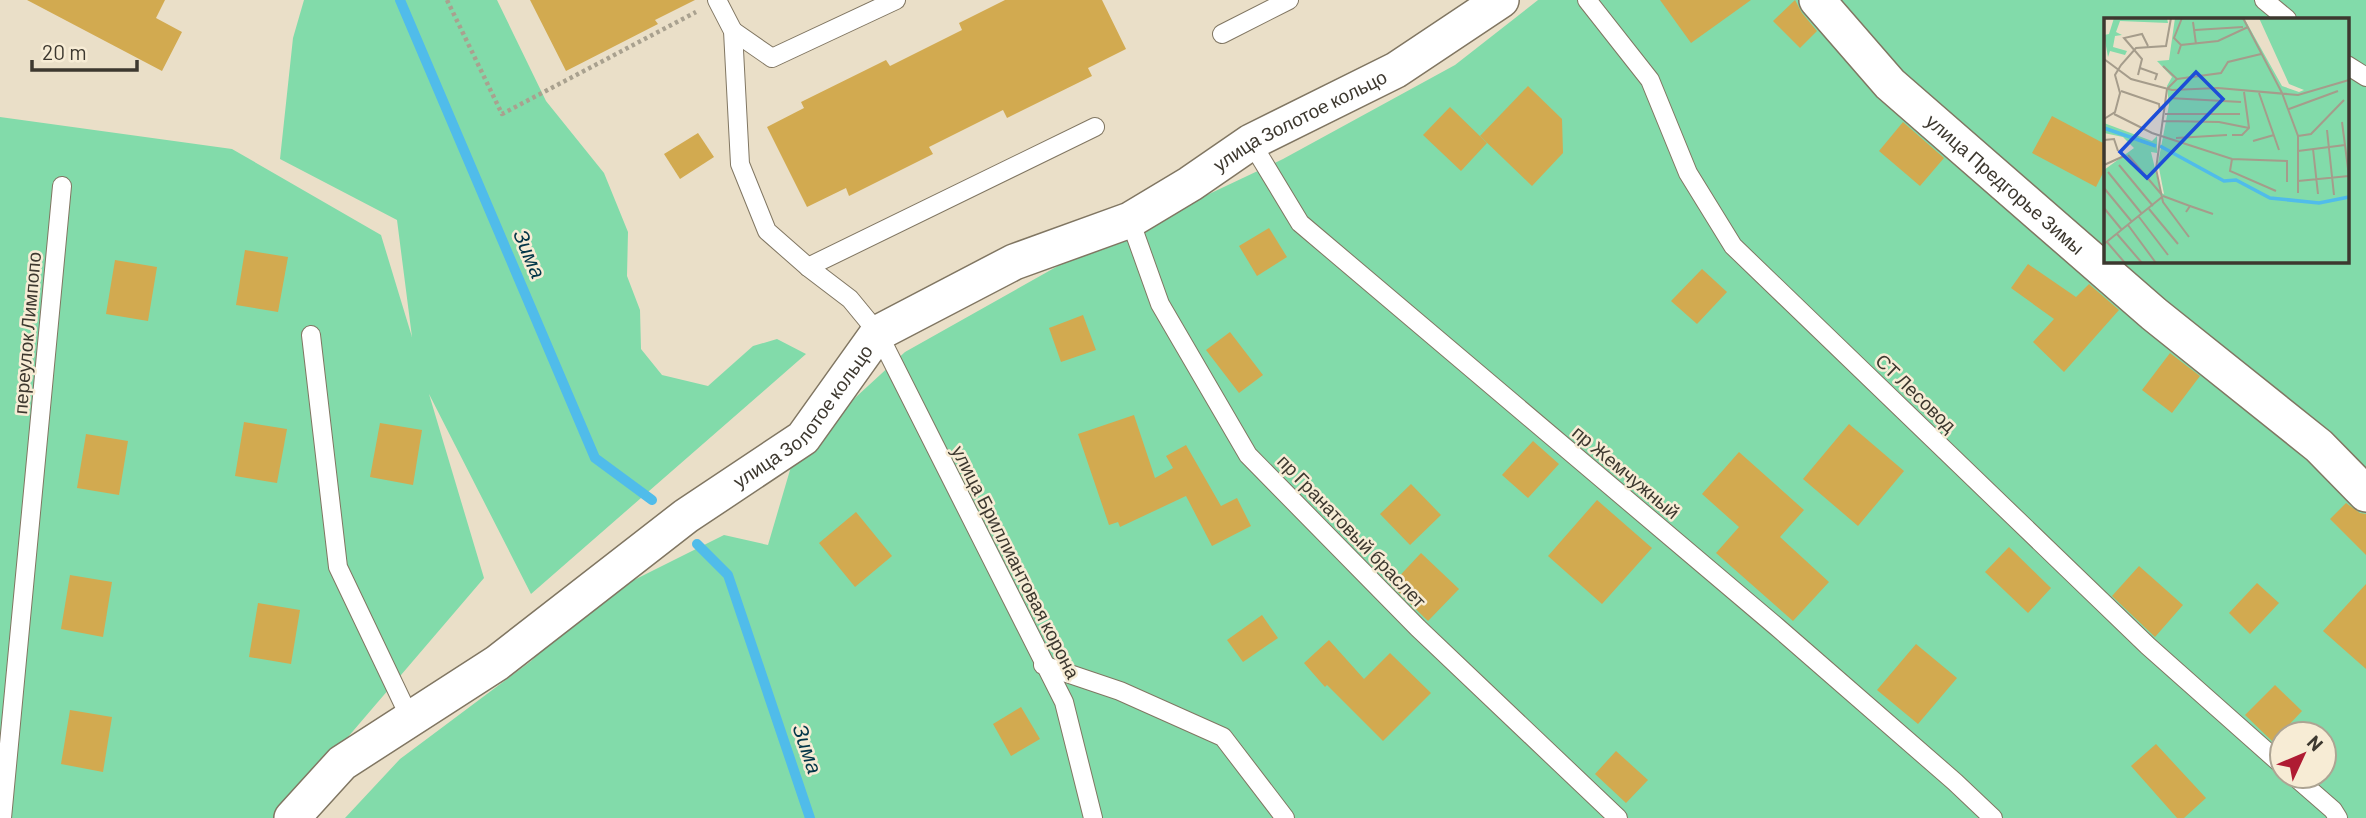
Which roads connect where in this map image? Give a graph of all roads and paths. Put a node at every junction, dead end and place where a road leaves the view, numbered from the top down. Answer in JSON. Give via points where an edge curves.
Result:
{"nodes":[{"id":1,"x":447,"y":0,"type":"edge"},
{"id":2,"x":897,"y":0,"type":"edge"},
{"id":3,"x":1289,"y":0,"type":"edge"},
{"id":4,"x":1501,"y":0,"type":"edge"},
{"id":5,"x":1587,"y":0,"type":"edge"},
{"id":6,"x":1817,"y":0,"type":"edge"},
{"id":7,"x":2264,"y":0,"type":"edge"},
{"id":8,"x":717,"y":1,"type":"edge"},
{"id":9,"x":2286,"y":18,"type":"edge"},
{"id":10,"x":733,"y":31,"type":"junction"},
{"id":11,"x":1222,"y":34,"type":"dead end"},
{"id":12,"x":2348,"y":66,"type":"edge"},
{"id":13,"x":2366,"y":77,"type":"edge"},
{"id":14,"x":1095,"y":127,"type":"dead end"},
{"id":15,"x":1251,"y":142,"type":"junction"},
{"id":16,"x":62,"y":186,"type":"dead end"},
{"id":17,"x":1130,"y":220,"type":"junction"},
{"id":18,"x":808,"y":267,"type":"junction"},
{"id":19,"x":878,"y":333,"type":"junction"},
{"id":20,"x":311,"y":335,"type":"dead end"},
{"id":21,"x":2366,"y":494,"type":"edge"},
{"id":22,"x":1043,"y":664,"type":"junction"},
{"id":23,"x":410,"y":718,"type":"junction"},
{"id":24,"x":2268,"y":753,"type":"edge"},
{"id":25,"x":2310,"y":790,"type":"edge"},
{"id":26,"x":2,"y":818,"type":"edge"},
{"id":27,"x":292,"y":818,"type":"edge"},
{"id":28,"x":1093,"y":818,"type":"edge"},
{"id":29,"x":1285,"y":818,"type":"edge"},
{"id":30,"x":1618,"y":818,"type":"edge"},
{"id":31,"x":1993,"y":818,"type":"edge"},
{"id":32,"x":2338,"y":818,"type":"edge"}],
"edges":[{"from":1,"to":8,"type":"path","via":[[502,114]]},
{"from":2,"to":10,"type":"lane","via":[[772,58]]},
{"from":3,"to":11,"type":"lane"},
{"from":4,"to":15,"type":"street","name":"улица Золотое кольцо","via":[[1396,70]]},
{"from":5,"to":24,"type":"lane","name":"СТ Лесовод","via":[[1650,80],[1688,173],[1733,246],[2148,646]]},
{"from":6,"to":21,"type":"street","name":"улица Предгорье Зимы","via":[[1890,84],[2154,314],[2319,446]]},
{"from":7,"to":9,"type":"lane"},
{"from":8,"to":10,"type":"lane"},
{"from":10,"to":18,"type":"lane","name":"улица Бриллиантовая корона","via":[[740,164],[767,231]]},
{"from":12,"to":13,"type":"lane"},
{"from":14,"to":18,"type":"lane"},
{"from":15,"to":17,"type":"street","name":"улица Золотое кольцо"},
{"from":15,"to":31,"type":"lane","name":"пр Жемчужный","via":[[1300,223],[1777,627]]},
{"from":16,"to":26,"type":"lane","name":"переулок Лимпопо"},
{"from":17,"to":19,"type":"street","name":"улица Золотое кольцо","via":[[1014,262]]},
{"from":17,"to":30,"type":"lane","name":"пр Гранатовый браслет","via":[[1160,304],[1248,455],[1418,628]]},
{"from":18,"to":19,"type":"lane","name":"улица Бриллиантовая корона","via":[[850,299]]},
{"from":19,"to":22,"type":"lane","name":"улица Бриллиантовая корона"},
{"from":19,"to":23,"type":"street","name":"улица Золотое кольцо","via":[[803,438],[686,516],[497,663]]},
{"from":20,"to":23,"type":"lane","via":[[338,566]]},
{"from":22,"to":28,"type":"lane","name":"улица Бриллиантовая корона","via":[[1064,702]]},
{"from":22,"to":29,"type":"lane","via":[[1120,691],[1223,737]]},
{"from":23,"to":27,"type":"street","name":"улица Золотое кольцо","via":[[342,763]]},
{"from":25,"to":32,"type":"lane"}]}
